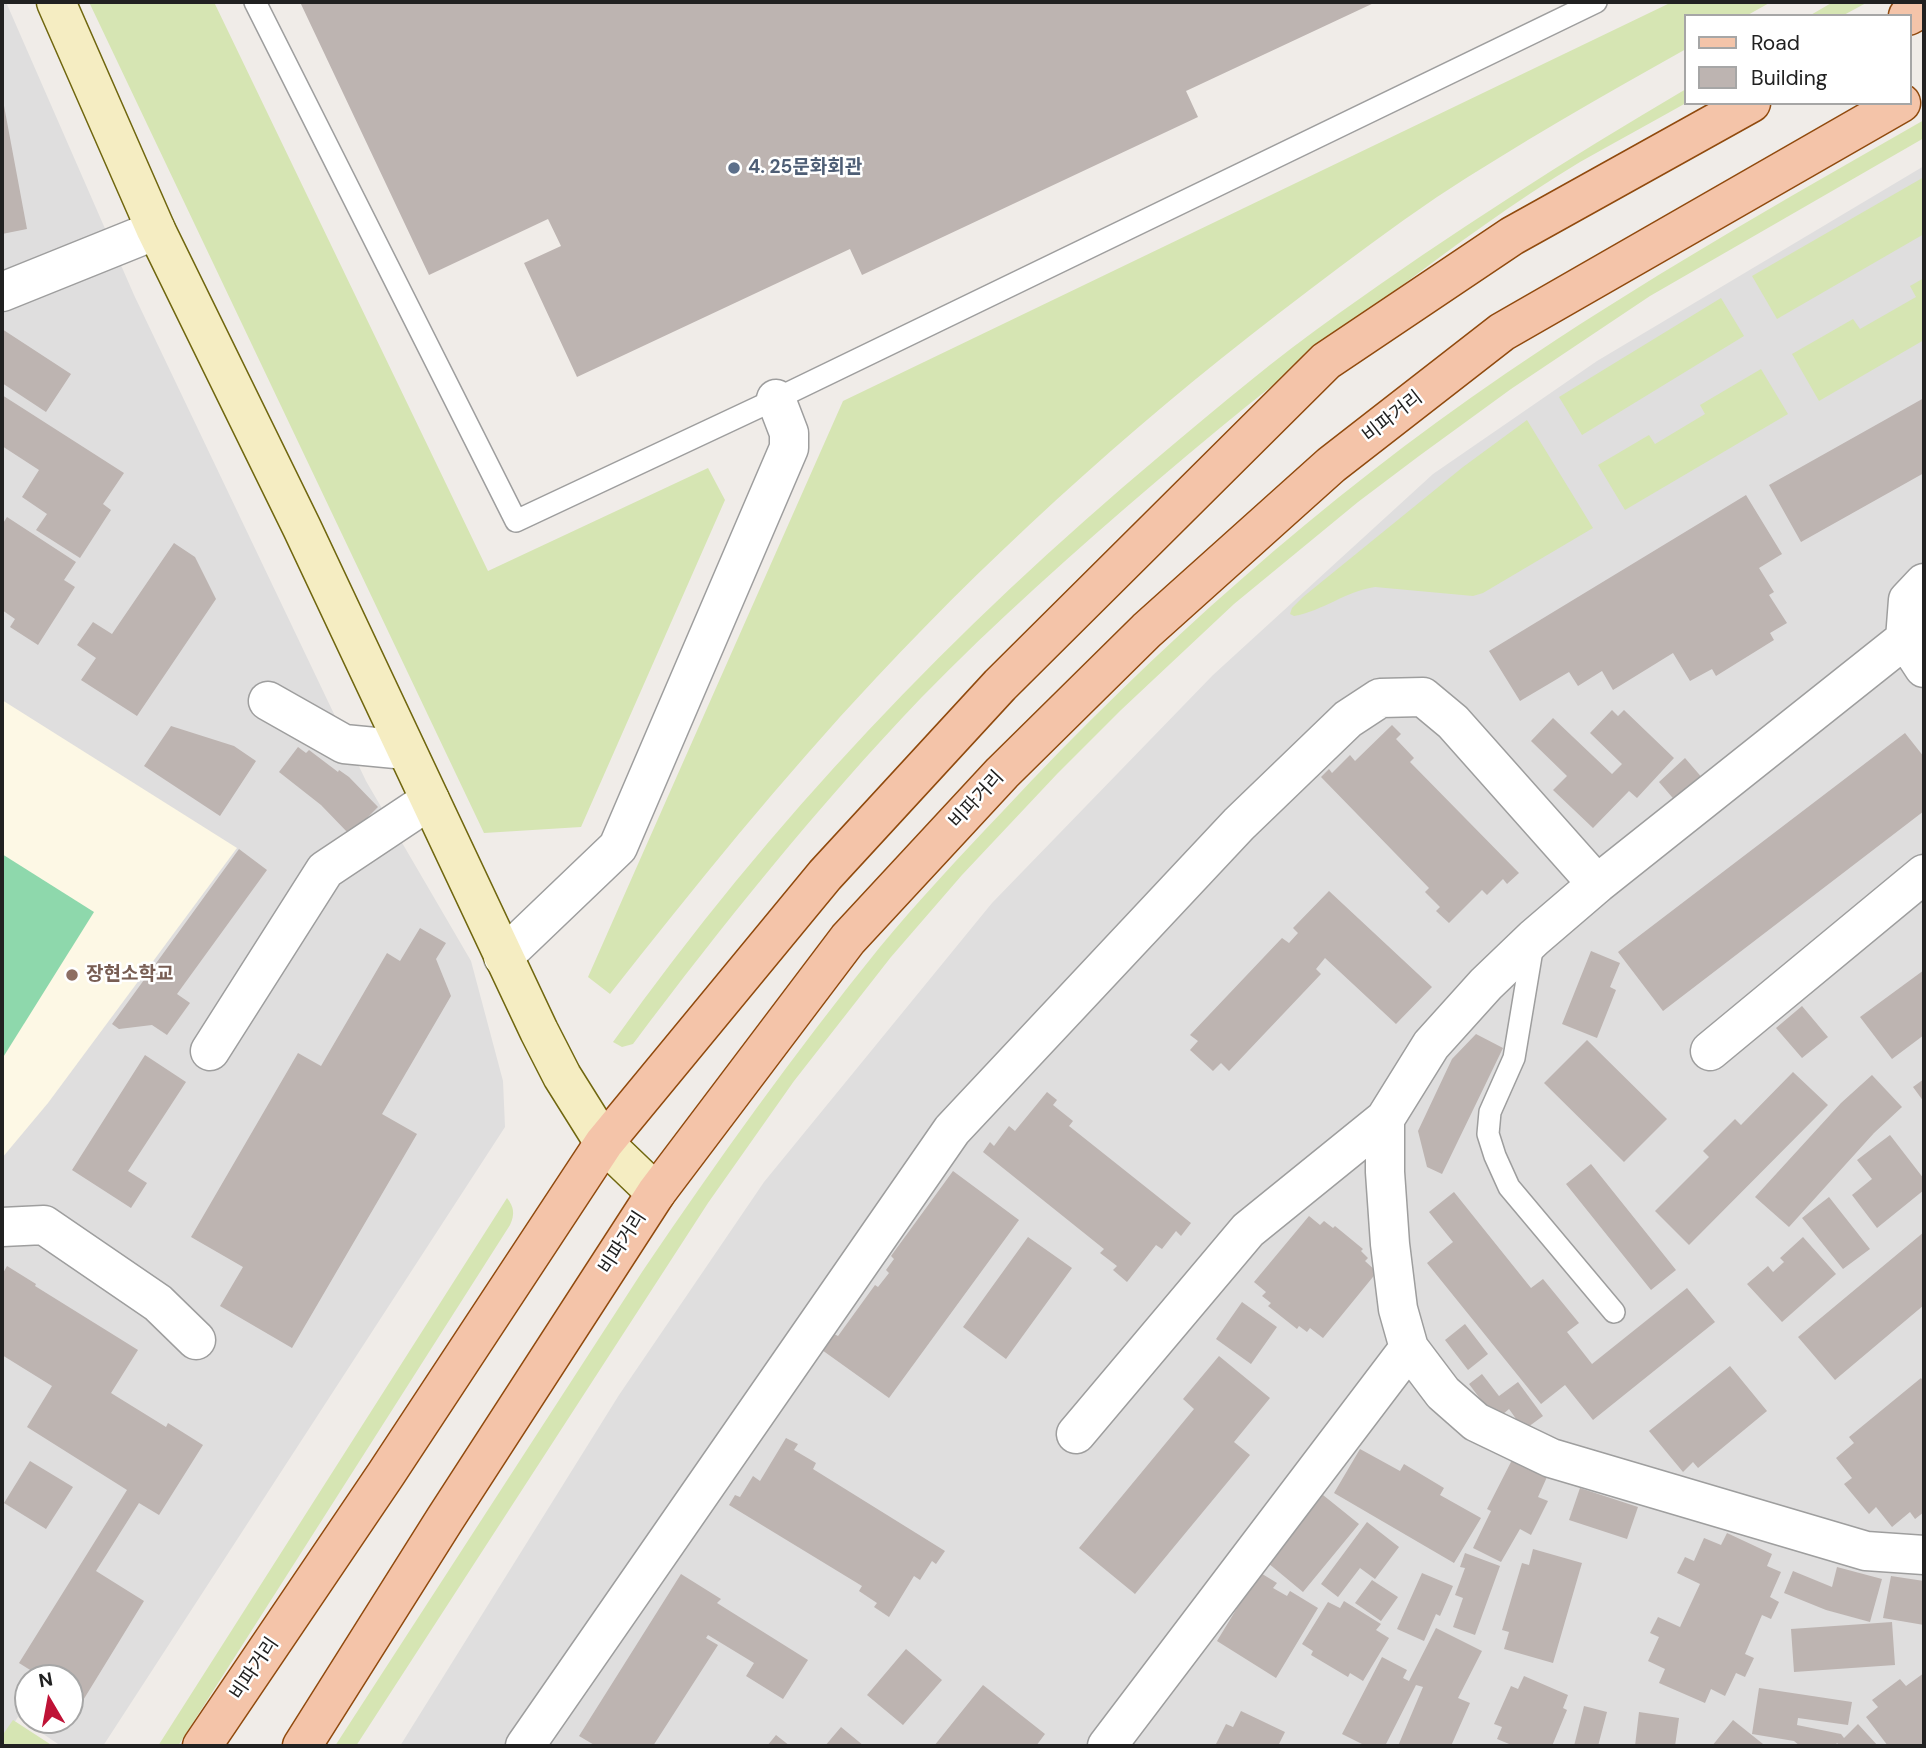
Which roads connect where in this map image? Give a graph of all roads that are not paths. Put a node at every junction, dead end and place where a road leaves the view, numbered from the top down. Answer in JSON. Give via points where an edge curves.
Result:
{"nodes":[{"id":1,"x":55,"y":2,"type":"edge"},
{"id":2,"x":256,"y":2,"type":"edge"},
{"id":3,"x":1596,"y":2,"type":"edge"},
{"id":4,"x":1747,"y":105,"type":"edge"},
{"id":5,"x":1898,"y":105,"type":"edge"},
{"id":6,"x":156,"y":230,"type":"junction"},
{"id":7,"x":2,"y":292,"type":"edge"},
{"id":8,"x":776,"y":399,"type":"junction"},
{"id":9,"x":1924,"y":583,"type":"edge"},
{"id":10,"x":1914,"y":654,"type":"edge"},
{"id":11,"x":268,"y":701,"type":"dead end"},
{"id":12,"x":406,"y":750,"type":"junction"},
{"id":13,"x":429,"y":800,"type":"junction"},
{"id":14,"x":1924,"y":874,"type":"edge"},
{"id":15,"x":1597,"y":884,"type":"junction"},
{"id":16,"x":1534,"y":938,"type":"junction"},
{"id":17,"x":503,"y":957,"type":"junction"},
{"id":18,"x":210,"y":1051,"type":"dead end"},
{"id":19,"x":1710,"y":1051,"type":"dead end"},
{"id":20,"x":1385,"y":1119,"type":"junction"},
{"id":21,"x":604,"y":1143,"type":"junction"},
{"id":22,"x":656,"y":1192,"type":"junction"},
{"id":23,"x":2,"y":1227,"type":"edge"},
{"id":24,"x":1614,"y":1312,"type":"dead end"},
{"id":25,"x":196,"y":1340,"type":"dead end"},
{"id":26,"x":1409,"y":1348,"type":"junction"},
{"id":27,"x":1076,"y":1434,"type":"dead end"},
{"id":28,"x":1924,"y":1555,"type":"edge"},
{"id":29,"x":202,"y":1746,"type":"edge"},
{"id":30,"x":302,"y":1746,"type":"edge"},
{"id":31,"x":525,"y":1746,"type":"edge"},
{"id":32,"x":1107,"y":1746,"type":"edge"}],
"edges":[{"from":1,"to":6,"type":"street"},
{"from":2,"to":8,"type":"lane","via":[[516,521]]},
{"from":3,"to":8,"type":"lane"},
{"from":4,"to":21,"type":"main road","name":"비파거리","via":[[1512,236],[1326,361],[991,695],[825,875]]},
{"from":5,"to":22,"type":"main road","name":"비파거리","via":[[1502,332],[1331,465],[1147,630],[993,783],[848,939]]},
{"from":6,"to":7,"type":"street"},
{"from":6,"to":12,"type":"street"},
{"from":8,"to":17,"type":"street","via":[[789,433],[789,448],[618,848]]},
{"from":9,"to":10,"type":"street","via":[[1908,600]]},
{"from":10,"to":15,"type":"street"},
{"from":11,"to":12,"type":"street","via":[[344,744]]},
{"from":12,"to":13,"type":"street"},
{"from":13,"to":17,"type":"street"},
{"from":13,"to":18,"type":"street","via":[[325,870]]},
{"from":14,"to":19,"type":"street"},
{"from":15,"to":16,"type":"street"},
{"from":15,"to":31,"type":"street","via":[[1453,722],[1423,698],[1380,698],[1348,719],[1239,824],[952,1130]]},
{"from":16,"to":20,"type":"street","via":[[1431,1045]]},
{"from":16,"to":24,"type":"lane","via":[[1514,1058],[1490,1112],[1488,1134],[1509,1187]]},
{"from":17,"to":21,"type":"street","via":[[562,1076]]},
{"from":20,"to":26,"type":"street","via":[[1391,1244],[1398,1309]]},
{"from":20,"to":27,"type":"street","via":[[1248,1230]]},
{"from":21,"to":22,"type":"street"},
{"from":21,"to":29,"type":"main road","name":"비파거리"},
{"from":22,"to":30,"type":"main road","name":"비파거리"},
{"from":23,"to":25,"type":"street","via":[[44,1225],[158,1303]]},
{"from":26,"to":28,"type":"street","via":[[1443,1393],[1476,1422],[1551,1458],[1866,1551]]},
{"from":26,"to":32,"type":"street"}]}
